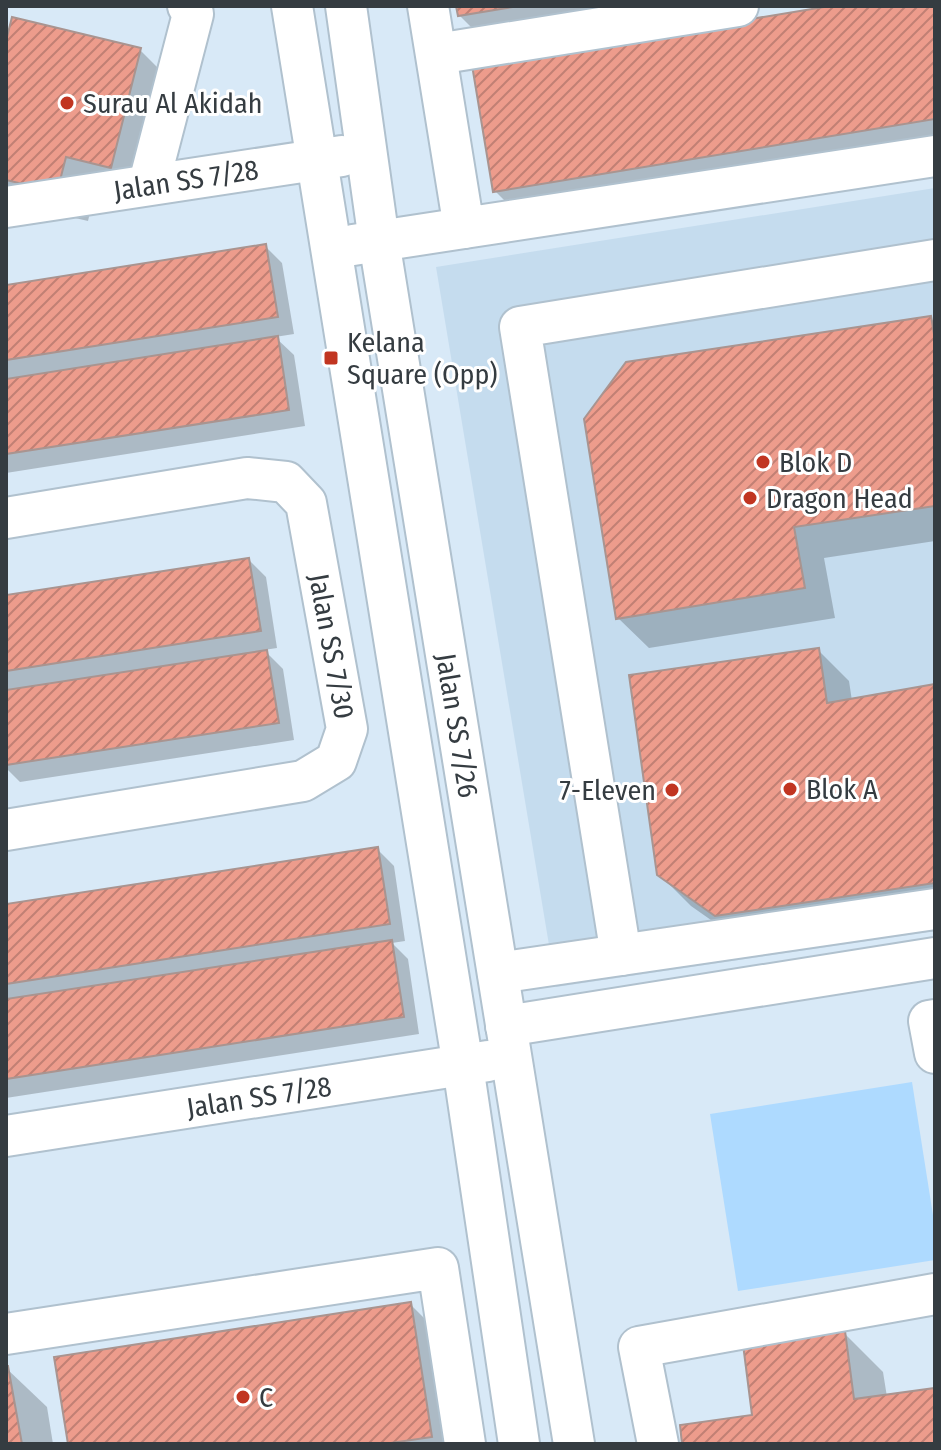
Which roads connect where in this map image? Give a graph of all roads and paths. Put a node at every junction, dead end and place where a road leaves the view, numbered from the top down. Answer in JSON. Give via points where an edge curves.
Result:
{"nodes":[{"id":1,"x":188,"y":6,"type":"edge"},
{"id":2,"x":292,"y":6,"type":"edge"},
{"id":3,"x":346,"y":6,"type":"edge"},
{"id":4,"x":428,"y":6,"type":"edge"},
{"id":5,"x":738,"y":6,"type":"edge"},
{"id":6,"x":437,"y":54,"type":"junction"},
{"id":7,"x":366,"y":153,"type":"junction"},
{"id":8,"x":935,"y":156,"type":"edge"},
{"id":9,"x":317,"y":160,"type":"junction"},
{"id":10,"x":149,"y":183,"type":"junction"},
{"id":11,"x":6,"y":207,"type":"edge"},
{"id":12,"x":464,"y":228,"type":"junction"},
{"id":13,"x":379,"y":241,"type":"junction"},
{"id":14,"x":330,"y":249,"type":"junction"},
{"id":15,"x":935,"y":260,"type":"edge"},
{"id":16,"x":6,"y":518,"type":"edge"},
{"id":17,"x":6,"y":830,"type":"edge"},
{"id":18,"x":935,"y":909,"type":"edge"},
{"id":19,"x":621,"y":955,"type":"junction"},
{"id":20,"x":935,"y":958,"type":"edge"},
{"id":21,"x":498,"y":973,"type":"junction"},
{"id":22,"x":935,"y":1020,"type":"edge"},
{"id":23,"x":509,"y":1041,"type":"junction"},
{"id":24,"x":935,"y":1053,"type":"edge"},
{"id":25,"x":463,"y":1066,"type":"junction"},
{"id":26,"x":6,"y":1136,"type":"edge"},
{"id":27,"x":935,"y":1294,"type":"edge"},
{"id":28,"x":6,"y":1334,"type":"edge"},
{"id":29,"x":465,"y":1444,"type":"edge"},
{"id":30,"x":519,"y":1444,"type":"edge"},
{"id":31,"x":574,"y":1444,"type":"edge"},
{"id":32,"x":658,"y":1444,"type":"edge"}],
"edges":[{"from":1,"to":10,"type":"street","via":[[193,14]]},
{"from":2,"to":9,"type":"street","name":"Jalan SS 7/26"},
{"from":3,"to":7,"type":"street","name":"Jalan SS 7/26"},
{"from":4,"to":6,"type":"street"},
{"from":5,"to":6,"type":"street"},
{"from":6,"to":12,"type":"street"},
{"from":7,"to":9,"type":"street","name":"Jalan SS 7/28"},
{"from":7,"to":13,"type":"street","name":"Jalan SS 7/26"},
{"from":8,"to":12,"type":"street"},
{"from":9,"to":10,"type":"street","name":"Jalan SS 7/28"},
{"from":9,"to":14,"type":"street","name":"Jalan SS 7/26"},
{"from":10,"to":11,"type":"street","name":"Jalan SS 7/28"},
{"from":12,"to":13,"type":"street"},
{"from":13,"to":14,"type":"street"},
{"from":13,"to":21,"type":"street","name":"Jalan SS 7/26"},
{"from":14,"to":25,"type":"street","name":"Jalan SS 7/26"},
{"from":15,"to":19,"type":"street","via":[[520,327]]},
{"from":16,"to":17,"type":"street","name":"Jalan SS 7/30","via":[[247,478],[286,482],[306,503],[347,729],[336,761],[303,781]]},
{"from":18,"to":19,"type":"street"},
{"from":19,"to":21,"type":"street"},
{"from":20,"to":23,"type":"street","name":"Jalan SS 7/28"},
{"from":21,"to":23,"type":"street","name":"Jalan SS 7/26"},
{"from":22,"to":24,"type":"street","via":[[929,1021]]},
{"from":23,"to":25,"type":"street","name":"Jalan SS 7/28"},
{"from":23,"to":31,"type":"street","name":"Jalan SS 7/26"},
{"from":25,"to":26,"type":"street","name":"Jalan SS 7/28"},
{"from":25,"to":30,"type":"street","name":"Jalan SS 7/26"},
{"from":27,"to":32,"type":"street","via":[[639,1347]]},
{"from":28,"to":29,"type":"street","via":[[438,1268]]}]}
